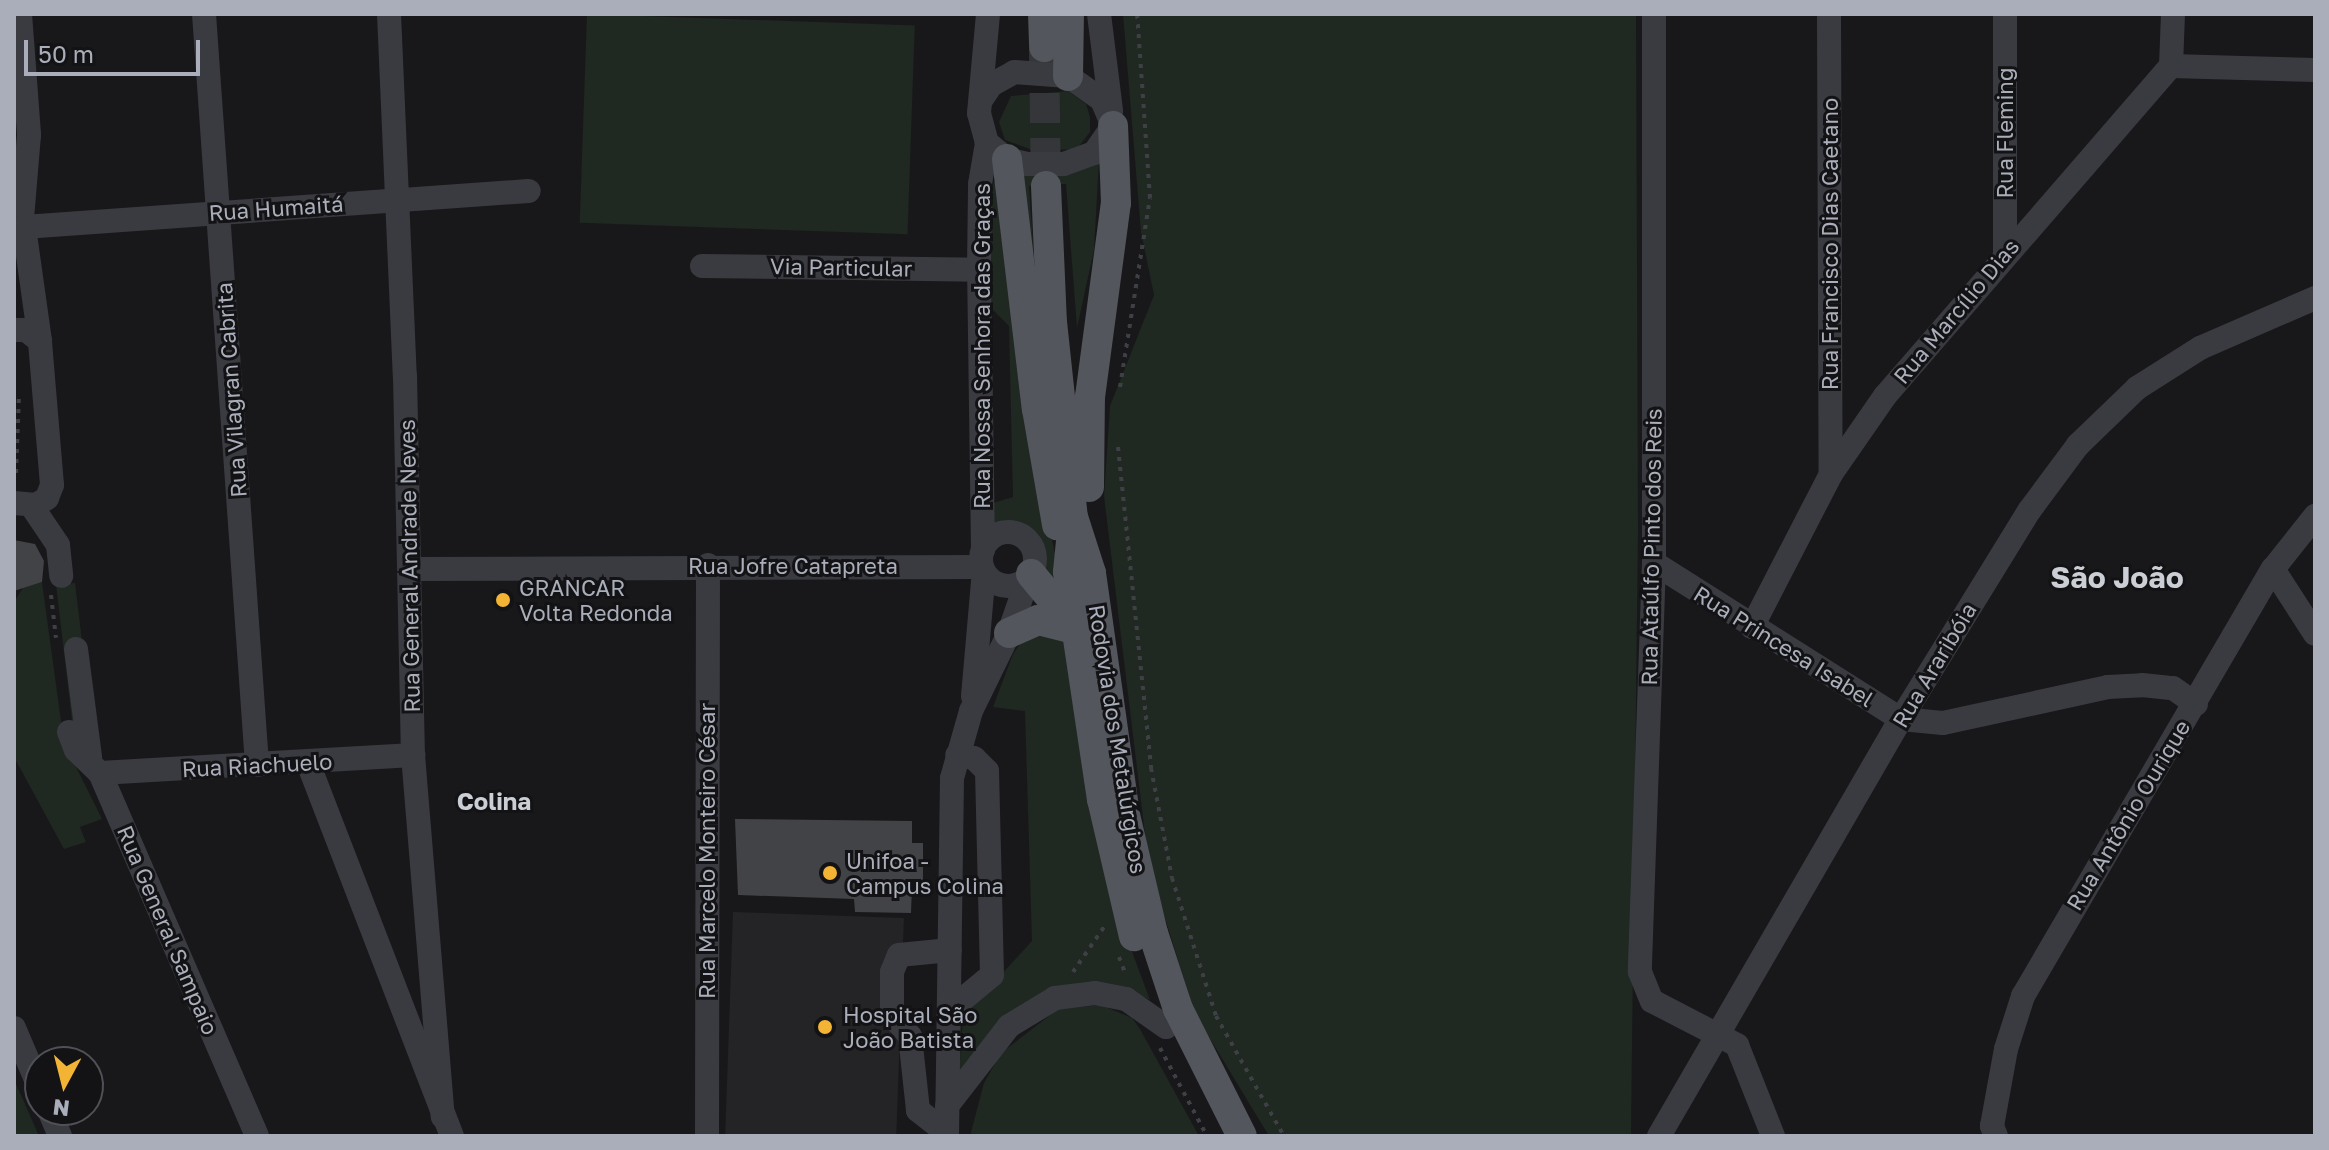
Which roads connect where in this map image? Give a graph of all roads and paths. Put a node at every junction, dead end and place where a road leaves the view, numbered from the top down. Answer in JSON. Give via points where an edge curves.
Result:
{"nodes":[{"id":1,"x":20,"y":14,"type":"edge"},
{"id":2,"x":204,"y":14,"type":"edge"},
{"id":3,"x":389,"y":14,"type":"edge"},
{"id":4,"x":988,"y":14,"type":"edge"},
{"id":5,"x":1043,"y":14,"type":"edge"},
{"id":6,"x":1069,"y":14,"type":"edge"},
{"id":7,"x":1137,"y":14,"type":"edge"},
{"id":8,"x":1654,"y":14,"type":"edge"},
{"id":9,"x":1829,"y":14,"type":"edge"},
{"id":10,"x":2005,"y":14,"type":"edge"},
{"id":11,"x":2173,"y":14,"type":"edge"},
{"id":12,"x":1099,"y":20,"type":"edge"},
{"id":13,"x":1044,"y":47,"type":"tunnel mouth"},
{"id":14,"x":2171,"y":66,"type":"junction"},
{"id":15,"x":2315,"y":70,"type":"edge"},
{"id":16,"x":1073,"y":78,"type":"junction"},
{"id":17,"x":981,"y":100,"type":"junction"},
{"id":18,"x":1112,"y":119,"type":"junction"},
{"id":19,"x":997,"y":151,"type":"junction"},
{"id":20,"x":1046,"y":186,"type":"tunnel mouth"},
{"id":21,"x":529,"y":191,"type":"dead end"},
{"id":22,"x":399,"y":200,"type":"junction"},
{"id":23,"x":218,"y":212,"type":"junction"},
{"id":24,"x":24,"y":227,"type":"junction"},
{"id":25,"x":2005,"y":253,"type":"junction"},
{"id":26,"x":702,"y":266,"type":"dead end"},
{"id":27,"x":979,"y":270,"type":"junction"},
{"id":28,"x":14,"y":275,"type":"edge"},
{"id":29,"x":2315,"y":298,"type":"edge"},
{"id":30,"x":14,"y":330,"type":"edge"},
{"id":31,"x":40,"y":341,"type":"junction"},
{"id":32,"x":19,"y":390,"type":"dead end"},
{"id":33,"x":1119,"y":394,"type":"dead end"},
{"id":34,"x":1118,"y":444,"type":"dead end"},
{"id":35,"x":15,"y":473,"type":"edge"},
{"id":36,"x":1831,"y":474,"type":"junction"},
{"id":37,"x":23,"y":478,"type":"dead end"},
{"id":38,"x":31,"y":502,"type":"edge"},
{"id":39,"x":2315,"y":516,"type":"edge"},
{"id":40,"x":983,"y":563,"type":"junction"},
{"id":41,"x":1654,"y":563,"type":"junction"},
{"id":42,"x":708,"y":565,"type":"junction"},
{"id":43,"x":411,"y":569,"type":"junction"},
{"id":44,"x":2273,"y":569,"type":"junction"},
{"id":45,"x":61,"y":576,"type":"dead end"},
{"id":46,"x":1029,"y":576,"type":"junction"},
{"id":47,"x":1080,"y":576,"type":"junction"},
{"id":48,"x":1752,"y":627,"type":"junction"},
{"id":49,"x":1078,"y":630,"type":"junction"},
{"id":50,"x":1009,"y":633,"type":"junction"},
{"id":51,"x":2315,"y":634,"type":"edge"},
{"id":52,"x":76,"y":649,"type":"dead end"},
{"id":53,"x":2196,"y":704,"type":"junction"},
{"id":54,"x":971,"y":711,"type":"junction"},
{"id":55,"x":1901,"y":719,"type":"junction"},
{"id":56,"x":69,"y":732,"type":"dead end"},
{"id":57,"x":413,"y":755,"type":"junction"},
{"id":58,"x":957,"y":755,"type":"junction"},
{"id":59,"x":308,"y":763,"type":"junction"},
{"id":60,"x":257,"y":765,"type":"junction"},
{"id":61,"x":97,"y":770,"type":"junction"},
{"id":62,"x":1108,"y":921,"type":"dead end"},
{"id":63,"x":950,"y":950,"type":"junction"},
{"id":64,"x":1055,"y":998,"type":"junction"},
{"id":65,"x":951,"y":1009,"type":"junction"},
{"id":66,"x":1166,"y":1027,"type":"junction"},
{"id":67,"x":14,"y":1028,"type":"edge"},
{"id":68,"x":1721,"y":1034,"type":"junction"},
{"id":69,"x":24,"y":1051,"type":"edge"},
{"id":70,"x":947,"y":1106,"type":"junction"},
{"id":71,"x":448,"y":1126,"type":"edge"},
{"id":72,"x":1992,"y":1133,"type":"edge"},
{"id":73,"x":947,"y":1134,"type":"edge"},
{"id":74,"x":257,"y":1136,"type":"edge"},
{"id":75,"x":707,"y":1136,"type":"edge"},
{"id":76,"x":1223,"y":1136,"type":"edge"},
{"id":77,"x":1242,"y":1136,"type":"edge"},
{"id":78,"x":1284,"y":1136,"type":"edge"},
{"id":79,"x":1659,"y":1136,"type":"edge"},
{"id":80,"x":1773,"y":1136,"type":"edge"}],
"edges":[{"from":1,"to":24,"type":"street","via":[[29,135]]},
{"from":2,"to":23,"type":"street","name":"Rua Vilagran Cabrita"},
{"from":3,"to":22,"type":"street","name":"Rua General Andrade Neves"},
{"from":4,"to":17,"type":"street"},
{"from":5,"to":13,"type":"main road"},
{"from":6,"to":16,"type":"main road"},
{"from":7,"to":33,"type":"path","via":[[1150,198]]},
{"from":8,"to":41,"type":"street","name":"Rua Ataúlfo Pinto dos Reis"},
{"from":9,"to":36,"type":"street","name":"Rua Francisco Dias Caetano"},
{"from":10,"to":25,"type":"street","name":"Rua Fleming"},
{"from":11,"to":14,"type":"street"},
{"from":12,"to":16,"type":"street"},
{"from":12,"to":18,"type":"street"},
{"from":14,"to":15,"type":"street"},
{"from":14,"to":25,"type":"street","name":"Rua Marcílio Dias"},
{"from":16,"to":17,"type":"street","via":[[1014,72],[991,85]]},
{"from":16,"to":18,"type":"street"},
{"from":17,"to":19,"type":"street"},
{"from":18,"to":19,"type":"street","via":[[1106,143],[1080,159],[1038,166]]},
{"from":18,"to":47,"type":"main road","via":[[1116,203],[1088,423]]},
{"from":19,"to":27,"type":"street","name":"Rua Nossa Senhora das Graças","via":[[980,184]]},
{"from":19,"to":47,"type":"main road","via":[[1038,421]]},
{"from":20,"to":47,"type":"main road","name":"Rodovia dos Metalúrgicos","via":[[1052,322]]},
{"from":21,"to":22,"type":"street","name":"Rua Humaitá"},
{"from":22,"to":23,"type":"street","name":"Rua Humaitá"},
{"from":22,"to":43,"type":"street","name":"Rua General Andrade Neves"},
{"from":23,"to":24,"type":"street","name":"Rua Humaitá"},
{"from":23,"to":60,"type":"street","name":"Rua Vilagran Cabrita"},
{"from":24,"to":28,"type":"street"},
{"from":24,"to":31,"type":"street"},
{"from":25,"to":36,"type":"street","name":"Rua Marcílio Dias","via":[[1885,396]]},
{"from":26,"to":27,"type":"street","name":"Via Particular"},
{"from":27,"to":40,"type":"street","name":"Rua Nossa Senhora das Graças"},
{"from":29,"to":55,"type":"street","name":"Rua Araribóia","via":[[2200,348],[2137,388],[2078,445],[2029,511]]},
{"from":30,"to":31,"type":"street","via":[[26,330]]},
{"from":31,"to":38,"type":"street","via":[[52,479]]},
{"from":32,"to":35,"type":"path"},
{"from":34,"to":78,"type":"path","via":[[1151,768],[1172,878],[1216,1016]]},
{"from":35,"to":37,"type":"path"},
{"from":36,"to":48,"type":"street","name":"Rua Marcílio Dias"},
{"from":38,"to":45,"type":"street","via":[[58,545]]},
{"from":39,"to":44,"type":"street","name":"Rua Antônio Ourique"},
{"from":40,"to":42,"type":"street","name":"Rua Jofre Catapreta"},
{"from":40,"to":46,"type":"street","via":[[1002,585]]},
{"from":40,"to":46,"type":"street","via":[[994,536],[1020,536],[1033,548]]},
{"from":40,"to":54,"type":"street","name":"Rua Nossa Senhora das Graças"},
{"from":41,"to":48,"type":"street","name":"Rua Princesa Isabel"},
{"from":41,"to":68,"type":"street","name":"Rua Ataúlfo Pinto dos Reis","via":[[1640,972],[1652,1001]]},
{"from":42,"to":43,"type":"street","name":"Rua Jofre Catapreta"},
{"from":42,"to":75,"type":"street","name":"Rua Marcelo Monteiro César"},
{"from":43,"to":57,"type":"street","name":"Rua General Andrade Neves"},
{"from":44,"to":51,"type":"street"},
{"from":44,"to":53,"type":"street","name":"Rua Antônio Ourique"},
{"from":46,"to":49,"type":"main road"},
{"from":46,"to":50,"type":"street","name":"Rua Nossa Senhora das Graças"},
{"from":47,"to":49,"type":"main road","name":"Rodovia dos Metalúrgicos"},
{"from":47,"to":77,"type":"main road","name":"Rodovia dos Metalúrgicos","via":[[1153,933],[1192,1043]]},
{"from":48,"to":55,"type":"street","name":"Rua Princesa Isabel"},
{"from":49,"to":50,"type":"main road","via":[[1038,620]]},
{"from":49,"to":66,"type":"main road","name":"Rodovia dos Metalúrgicos","via":[[1120,890]]},
{"from":50,"to":54,"type":"street","name":"Rua Nossa Senhora das Graças"},
{"from":52,"to":61,"type":"street"},
{"from":53,"to":55,"type":"street","name":"Rua Princesa Isabel","via":[[2173,688],[2142,685],[2108,687],[1943,723]]},
{"from":53,"to":72,"type":"street","name":"Rua Antônio Ourique","via":[[2023,996]]},
{"from":54,"to":58,"type":"street","name":"Rua Nossa Senhora das Graças"},
{"from":55,"to":68,"type":"street","name":"Rua Araribóia"},
{"from":56,"to":61,"type":"street","name":"Rua General Sampaio","via":[[76,750]]},
{"from":57,"to":59,"type":"street","name":"Rua Riachuelo"},
{"from":57,"to":71,"type":"street","name":"Rua General Andrade Neves"},
{"from":58,"to":63,"type":"street","name":"Rua Nossa Senhora das Graças","via":[[948,805]]},
{"from":58,"to":65,"type":"street","via":[[974,758],[987,771],[992,975]]},
{"from":59,"to":60,"type":"street","name":"Rua Riachuelo"},
{"from":59,"to":71,"type":"street","name":"Rua General Andrade Neves"},
{"from":60,"to":61,"type":"street","name":"Rua Riachuelo"},
{"from":61,"to":74,"type":"street","name":"Rua General Sampaio"},
{"from":62,"to":64,"type":"path"},
{"from":63,"to":65,"type":"street","name":"Rua Nossa Senhora das Graças"},
{"from":63,"to":73,"type":"street","via":[[899,955],[892,972],[892,1015],[910,1036],[918,1110]]},
{"from":64,"to":66,"type":"street","via":[[1095,993],[1126,999]]},
{"from":64,"to":70,"type":"street","via":[[1009,1026]]},
{"from":65,"to":70,"type":"street","name":"Rua Nossa Senhora das Graças"},
{"from":66,"to":76,"type":"main road","name":"Rodovia dos Metalúrgicos"},
{"from":67,"to":69,"type":"street"},
{"from":68,"to":79,"type":"street","name":"Rua Araribóia"},
{"from":68,"to":80,"type":"street","via":[[1737,1045],[1749,1067]]},
{"from":70,"to":73,"type":"street","name":"Rua Nossa Senhora das Graças"}]}
